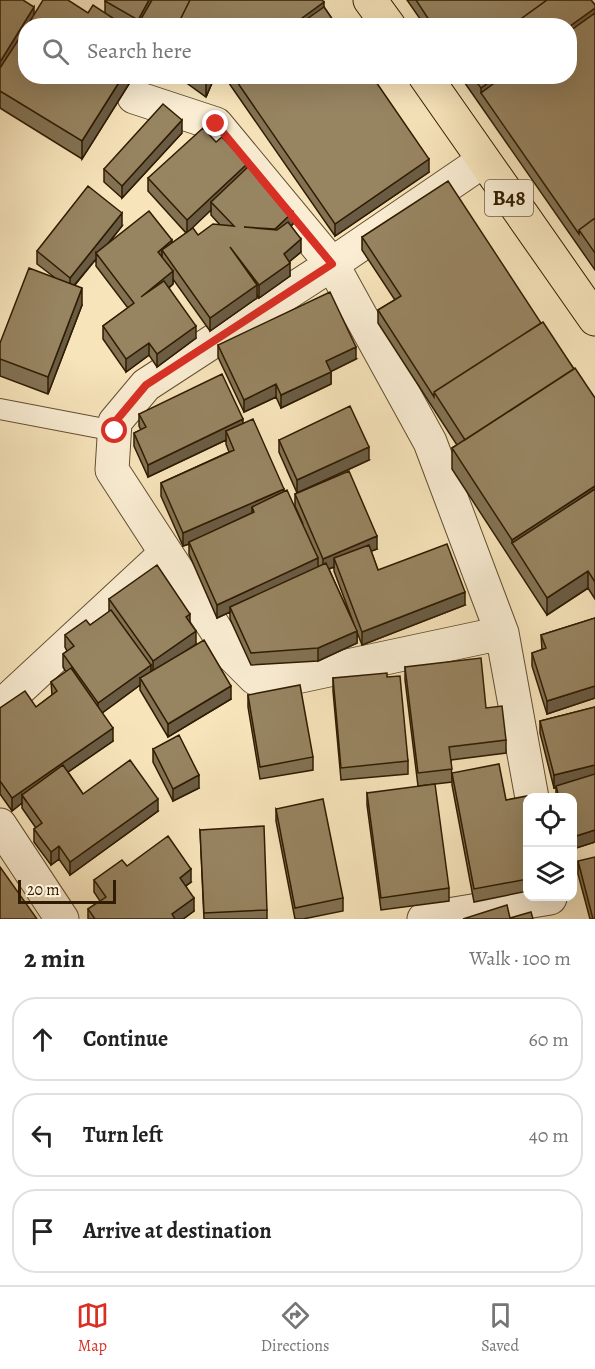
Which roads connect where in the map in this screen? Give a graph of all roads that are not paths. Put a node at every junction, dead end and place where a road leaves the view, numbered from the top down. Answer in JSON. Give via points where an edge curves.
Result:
{"nodes":[{"id":1,"x":370,"y":0,"type":"edge"},
{"id":2,"x":382,"y":18,"type":"edge"},
{"id":3,"x":430,"y":84,"type":"edge"},
{"id":4,"x":134,"y":98,"type":"dead end"},
{"id":5,"x":483,"y":161,"type":"junction"},
{"id":6,"x":332,"y":264,"type":"junction"},
{"id":7,"x":595,"y":319,"type":"edge"},
{"id":8,"x":0,"y":409,"type":"edge"},
{"id":9,"x":115,"y":431,"type":"junction"},
{"id":10,"x":166,"y":553,"type":"junction"},
{"id":11,"x":502,"y":633,"type":"junction"},
{"id":12,"x":0,"y":707,"type":"edge"},
{"id":13,"x":531,"y":793,"type":"edge"},
{"id":14,"x":0,"y":825,"type":"edge"},
{"id":15,"x":552,"y":904,"type":"edge"},
{"id":16,"x":62,"y":919,"type":"edge"},
{"id":17,"x":424,"y":919,"type":"edge"}],
"edges":[{"from":1,"to":2,"type":"main road"},
{"from":3,"to":5,"type":"main road","number":"B48"},
{"from":4,"to":6,"type":"street","via":[[216,124]]},
{"from":5,"to":6,"type":"street"},
{"from":5,"to":7,"type":"main road","number":"B48"},
{"from":6,"to":9,"type":"street","via":[[146,385],[115,422]]},
{"from":6,"to":11,"type":"street","via":[[430,442]]},
{"from":8,"to":9,"type":"lane"},
{"from":9,"to":10,"type":"street","via":[[112,470]]},
{"from":10,"to":11,"type":"street","via":[[233,656],[255,678],[296,677]]},
{"from":10,"to":12,"type":"street"},
{"from":11,"to":13,"type":"street"},
{"from":14,"to":16,"type":"street"},
{"from":15,"to":17,"type":"street"}]}
